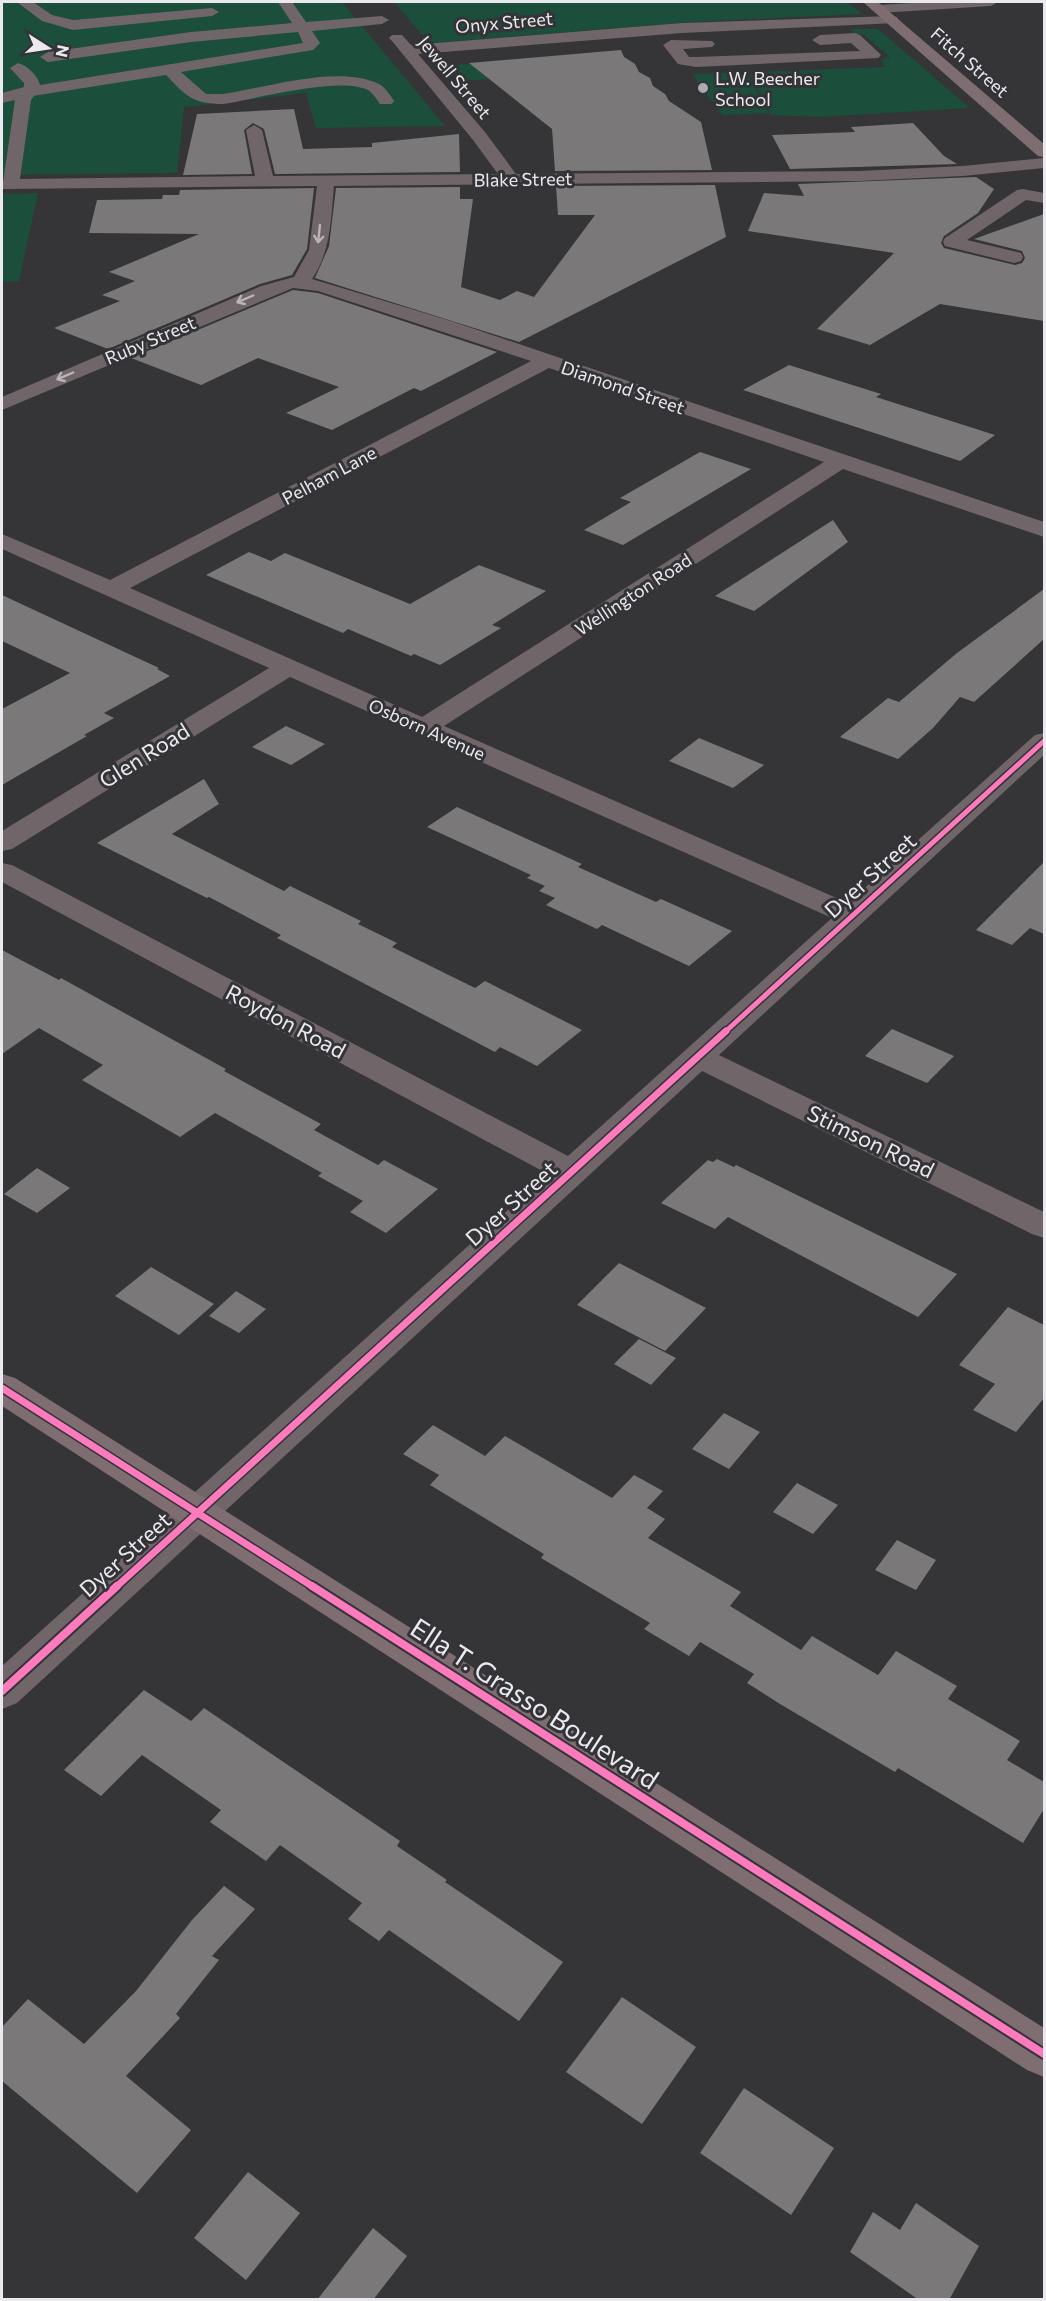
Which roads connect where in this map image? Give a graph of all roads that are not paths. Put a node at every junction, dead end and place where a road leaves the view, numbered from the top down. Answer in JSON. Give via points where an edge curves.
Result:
{"nodes":[{"id":1,"x":24,"y":2,"type":"edge"},
{"id":2,"x":147,"y":2,"type":"edge"},
{"id":3,"x":200,"y":2,"type":"edge"},
{"id":4,"x":285,"y":2,"type":"edge"},
{"id":5,"x":367,"y":2,"type":"edge"},
{"id":6,"x":991,"y":2,"type":"edge"},
{"id":7,"x":874,"y":5,"type":"edge"},
{"id":8,"x":212,"y":12,"type":"junction"},
{"id":9,"x":163,"y":17,"type":"junction"},
{"id":10,"x":382,"y":20,"type":"junction"},
{"id":11,"x":892,"y":20,"type":"junction"},
{"id":12,"x":803,"y":22,"type":"junction"},
{"id":13,"x":302,"y":27,"type":"junction"},
{"id":14,"x":227,"y":33,"type":"junction"},
{"id":15,"x":719,"y":43,"type":"dead end"},
{"id":16,"x":671,"y":45,"type":"junction"},
{"id":17,"x":406,"y":50,"type":"junction"},
{"id":18,"x":491,"y":57,"type":"dead end"},
{"id":19,"x":23,"y":59,"type":"edge"},
{"id":20,"x":170,"y":70,"type":"junction"},
{"id":21,"x":27,"y":92,"type":"junction"},
{"id":22,"x":2,"y":98,"type":"edge"},
{"id":23,"x":386,"y":101,"type":"dead end"},
{"id":24,"x":254,"y":130,"type":"dead end"},
{"id":25,"x":1044,"y":152,"type":"edge"},
{"id":26,"x":1044,"y":163,"type":"edge"},
{"id":27,"x":994,"y":169,"type":"junction"},
{"id":28,"x":511,"y":180,"type":"junction"},
{"id":29,"x":326,"y":181,"type":"junction"},
{"id":30,"x":265,"y":182,"type":"junction"},
{"id":31,"x":6,"y":184,"type":"edge"},
{"id":32,"x":1023,"y":194,"type":"junction"},
{"id":33,"x":1044,"y":198,"type":"edge"},
{"id":34,"x":1014,"y":256,"type":"dead end"},
{"id":35,"x":300,"y":282,"type":"junction"},
{"id":36,"x":547,"y":361,"type":"junction"},
{"id":37,"x":2,"y":404,"type":"edge"},
{"id":38,"x":842,"y":460,"type":"junction"},
{"id":39,"x":1044,"y":530,"type":"edge"},
{"id":40,"x":2,"y":541,"type":"edge"},
{"id":41,"x":111,"y":589,"type":"junction"},
{"id":42,"x":287,"y":668,"type":"junction"},
{"id":43,"x":424,"y":727,"type":"junction"},
{"id":44,"x":1044,"y":741,"type":"edge"},
{"id":45,"x":2,"y":843,"type":"edge"},
{"id":46,"x":2,"y":871,"type":"edge"},
{"id":47,"x":853,"y":916,"type":"junction"},
{"id":48,"x":698,"y":1057,"type":"junction"},
{"id":49,"x":571,"y":1172,"type":"junction"},
{"id":50,"x":1044,"y":1226,"type":"edge"},
{"id":51,"x":2,"y":1388,"type":"edge"},
{"id":52,"x":198,"y":1512,"type":"junction"},
{"id":53,"x":2,"y":1691,"type":"edge"},
{"id":54,"x":1044,"y":2054,"type":"edge"}],
"edges":[{"from":1,"to":9,"type":"street","via":[[62,24]]},
{"from":2,"to":9,"type":"street"},
{"from":3,"to":8,"type":"street"},
{"from":4,"to":13,"type":"street"},
{"from":5,"to":10,"type":"street","name":"Jewell Street"},
{"from":6,"to":7,"type":"street"},
{"from":7,"to":11,"type":"main road","name":"Fitch Street"},
{"from":8,"to":9,"type":"street"},
{"from":8,"to":14,"type":"street"},
{"from":10,"to":13,"type":"street"},
{"from":10,"to":17,"type":"street","name":"Jewell Street"},
{"from":11,"to":12,"type":"street","name":"Onyx Street"},
{"from":11,"to":25,"type":"main road","name":"Fitch Street"},
{"from":12,"to":16,"type":"street","via":[[808,40],[855,38],[873,55],[696,62],[684,61]]},
{"from":12,"to":17,"type":"street","name":"Onyx Street","via":[[722,20]]},
{"from":13,"to":14,"type":"street"},
{"from":13,"to":20,"type":"street","via":[[311,40],[308,47]]},
{"from":14,"to":19,"type":"street"},
{"from":15,"to":16,"type":"street"},
{"from":16,"to":18,"type":"street","via":[[651,40]]},
{"from":17,"to":28,"type":"street","name":"Jewell Street"},
{"from":19,"to":21,"type":"street","via":[[32,82]]},
{"from":20,"to":21,"type":"street"},
{"from":20,"to":23,"type":"street","via":[[203,99],[224,100],[358,80],[371,83],[383,92]]},
{"from":21,"to":22,"type":"street"},
{"from":21,"to":31,"type":"street"},
{"from":24,"to":30,"type":"street"},
{"from":26,"to":27,"type":"street","name":"Blake Street"},
{"from":27,"to":28,"type":"street","name":"Blake Street","via":[[859,176]]},
{"from":27,"to":32,"type":"street"},
{"from":28,"to":29,"type":"street","name":"Blake Street"},
{"from":29,"to":30,"type":"street","name":"Blake Street"},
{"from":29,"to":35,"type":"street","one_way":true,"via":[[318,250]]},
{"from":30,"to":31,"type":"street","name":"Blake Street"},
{"from":32,"to":33,"type":"street"},
{"from":32,"to":34,"type":"street","via":[[952,242]]},
{"from":35,"to":36,"type":"street","name":"Diamond Street"},
{"from":35,"to":37,"type":"street","name":"Ruby Street","one_way":true,"via":[[268,290]]},
{"from":36,"to":38,"type":"street","name":"Diamond Street"},
{"from":36,"to":41,"type":"street","name":"Pelham Lane"},
{"from":38,"to":39,"type":"street","name":"Diamond Street"},
{"from":38,"to":43,"type":"street","name":"Wellington Road"},
{"from":40,"to":41,"type":"street","name":"Osborn Avenue"},
{"from":41,"to":42,"type":"street","name":"Osborn Avenue"},
{"from":42,"to":43,"type":"street","name":"Osborn Avenue"},
{"from":42,"to":45,"type":"street","name":"Glen Road"},
{"from":43,"to":47,"type":"street","name":"Osborn Avenue"},
{"from":44,"to":47,"type":"street","name":"Dyer Street"},
{"from":46,"to":49,"type":"street","name":"Roydon Road"},
{"from":47,"to":48,"type":"street","name":"Dyer Street"},
{"from":48,"to":49,"type":"street","name":"Dyer Street"},
{"from":48,"to":50,"type":"street","name":"Stimson Road"},
{"from":49,"to":52,"type":"street","name":"Dyer Street"},
{"from":51,"to":52,"type":"main road","name":"Ella T. Grasso Boulevard"},
{"from":52,"to":53,"type":"street","name":"Dyer Street"},
{"from":52,"to":54,"type":"main road","name":"Ella T. Grasso Boulevard"}]}
